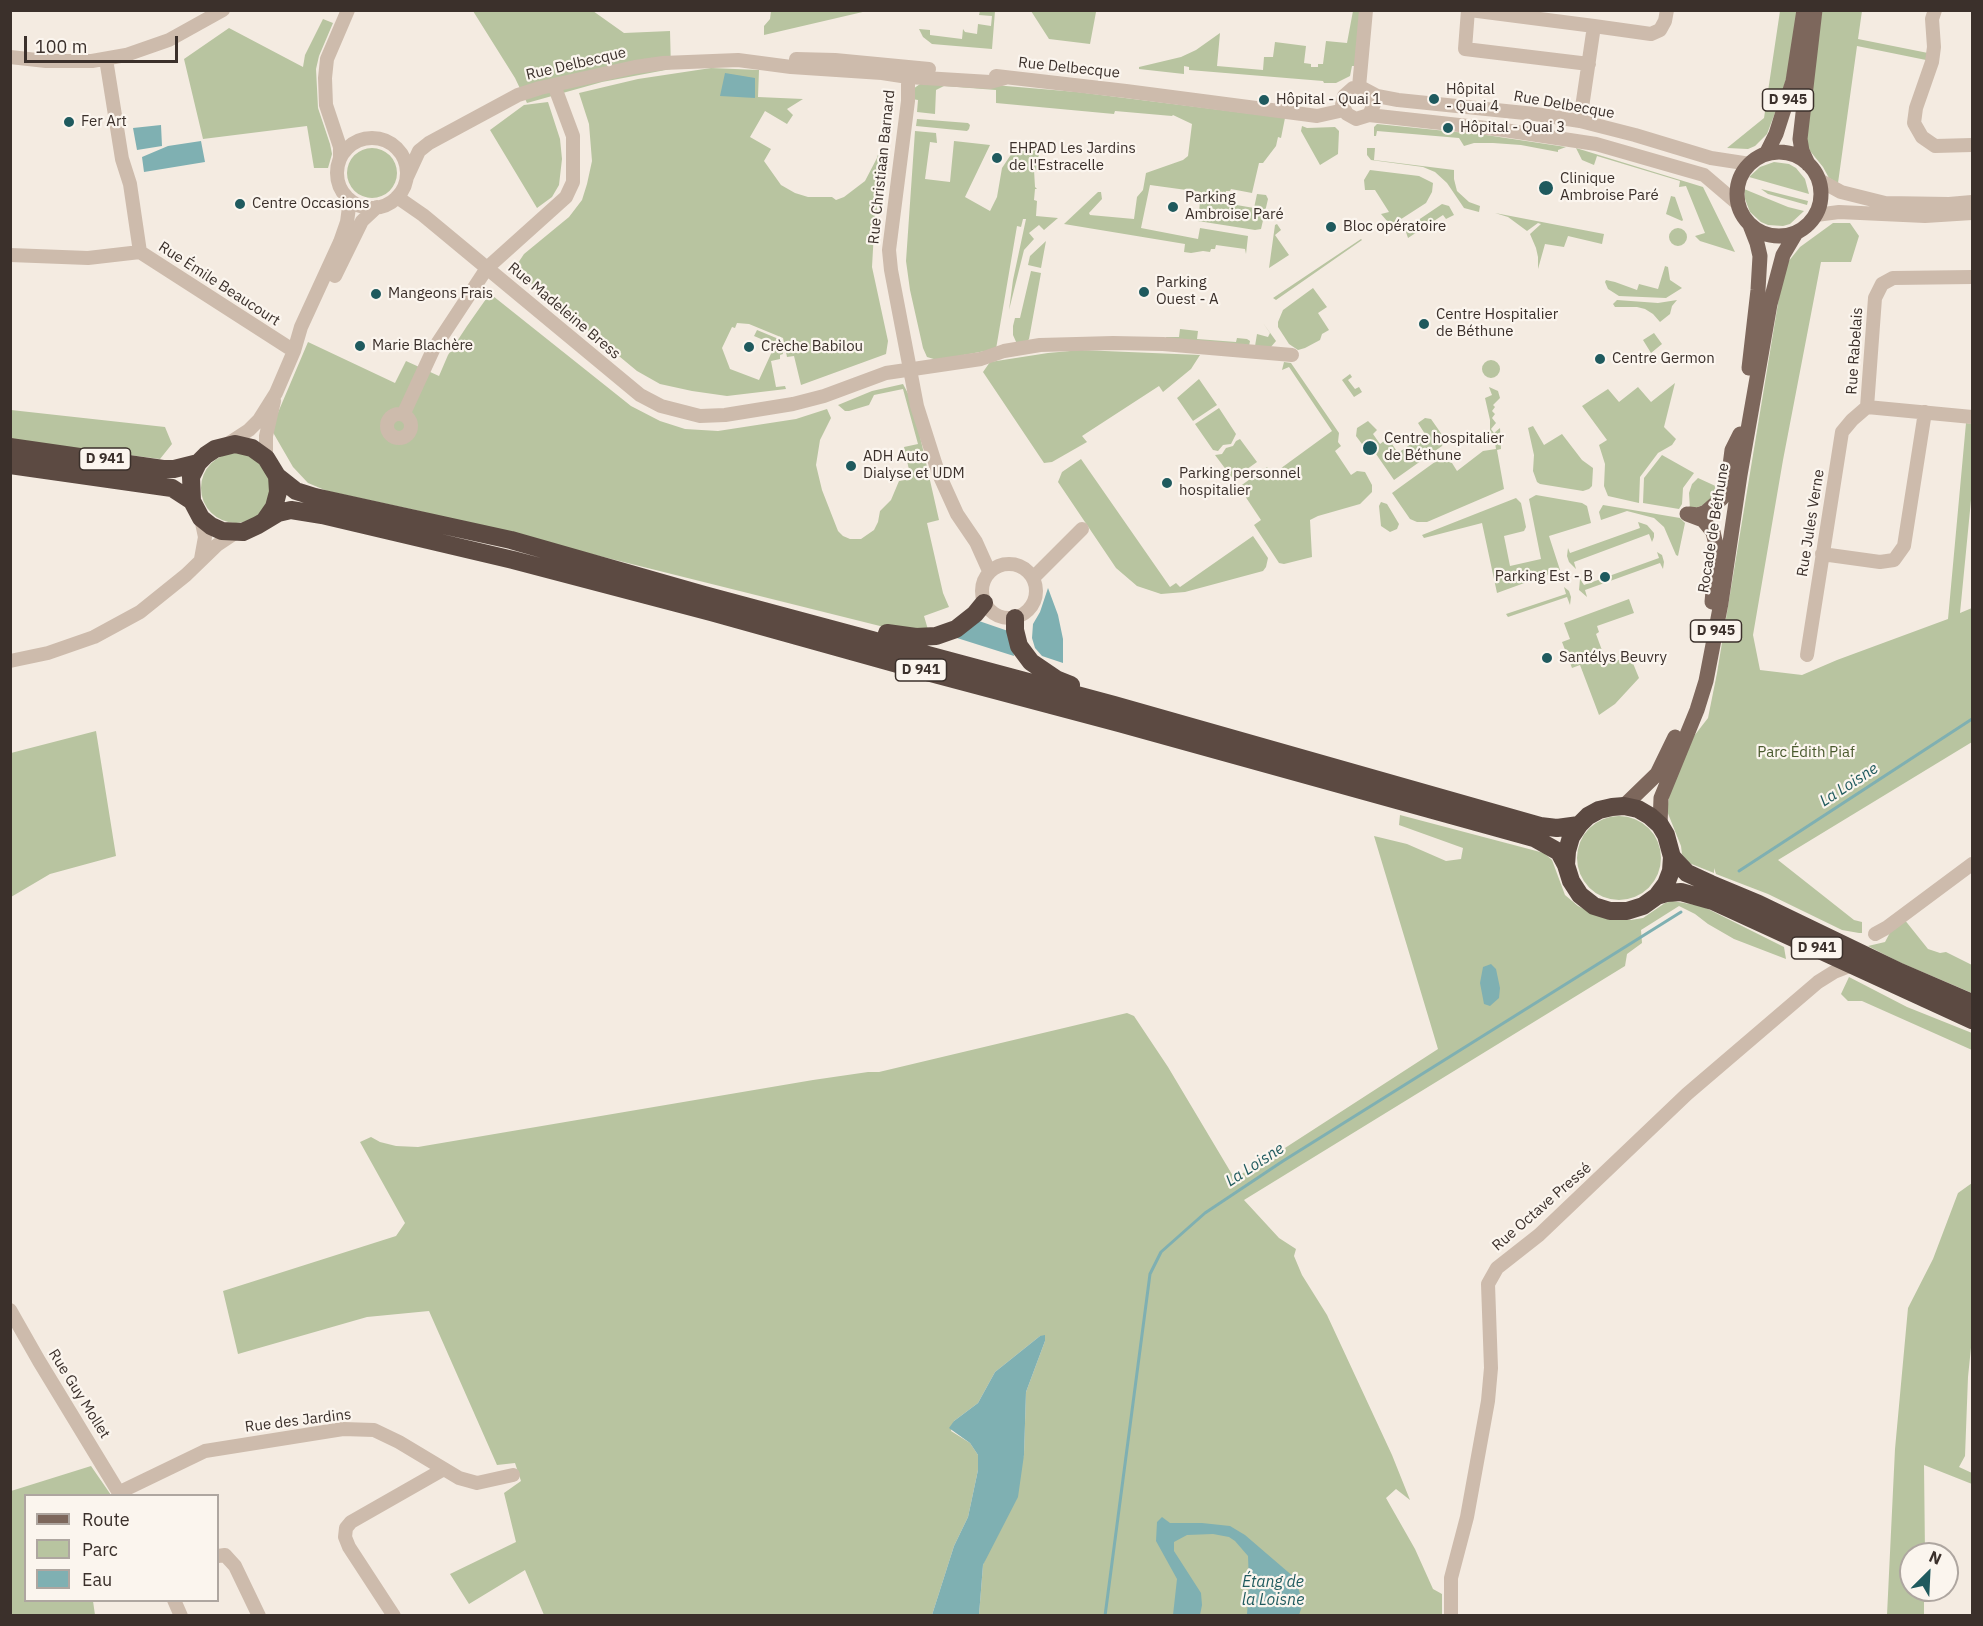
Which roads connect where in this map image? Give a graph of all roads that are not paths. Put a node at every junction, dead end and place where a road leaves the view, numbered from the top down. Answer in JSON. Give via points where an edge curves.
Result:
{"nodes":[{"id":1,"x":223,"y":10,"type":"edge"},
{"id":2,"x":1366,"y":10,"type":"edge"},
{"id":3,"x":1469,"y":10,"type":"edge"},
{"id":4,"x":1666,"y":10,"type":"edge"},
{"id":5,"x":1804,"y":10,"type":"edge"},
{"id":6,"x":1815,"y":10,"type":"edge"},
{"id":7,"x":1935,"y":10,"type":"edge"},
{"id":8,"x":345,"y":12,"type":"edge"},
{"id":9,"x":1594,"y":26,"type":"junction"},
{"id":10,"x":14,"y":57,"type":"edge"},
{"id":11,"x":106,"y":59,"type":"junction"},
{"id":12,"x":1589,"y":64,"type":"junction"},
{"id":13,"x":908,"y":72,"type":"junction"},
{"id":14,"x":554,"y":85,"type":"junction"},
{"id":15,"x":1365,"y":90,"type":"junction"},
{"id":16,"x":1344,"y":110,"type":"junction"},
{"id":17,"x":1369,"y":115,"type":"junction"},
{"id":18,"x":1580,"y":122,"type":"junction"},
{"id":19,"x":333,"y":124,"type":"junction"},
{"id":20,"x":360,"y":140,"type":"junction"},
{"id":21,"x":1972,"y":145,"type":"edge"},
{"id":22,"x":395,"y":147,"type":"junction"},
{"id":23,"x":419,"y":152,"type":"junction"},
{"id":24,"x":1766,"y":154,"type":"junction"},
{"id":25,"x":340,"y":158,"type":"junction"},
{"id":26,"x":1750,"y":164,"type":"junction"},
{"id":27,"x":1808,"y":164,"type":"junction"},
{"id":28,"x":407,"y":177,"type":"junction"},
{"id":29,"x":1819,"y":180,"type":"junction"},
{"id":30,"x":398,"y":197,"type":"junction"},
{"id":31,"x":350,"y":200,"type":"junction"},
{"id":32,"x":1972,"y":202,"type":"edge"},
{"id":33,"x":1738,"y":204,"type":"junction"},
{"id":34,"x":377,"y":207,"type":"junction"},
{"id":35,"x":1972,"y":213,"type":"edge"},
{"id":36,"x":1816,"y":214,"type":"junction"},
{"id":37,"x":1750,"y":225,"type":"junction"},
{"id":38,"x":1796,"y":233,"type":"junction"},
{"id":39,"x":140,"y":252,"type":"junction"},
{"id":40,"x":10,"y":255,"type":"edge"},
{"id":41,"x":487,"y":268,"type":"junction"},
{"id":42,"x":1972,"y":277,"type":"edge"},
{"id":43,"x":295,"y":348,"type":"junction"},
{"id":44,"x":1292,"y":355,"type":"dead end"},
{"id":45,"x":909,"y":371,"type":"junction"},
{"id":46,"x":276,"y":393,"type":"junction"},
{"id":47,"x":1868,"y":407,"type":"junction"},
{"id":48,"x":1925,"y":412,"type":"junction"},
{"id":49,"x":403,"y":415,"type":"dead end"},
{"id":50,"x":1972,"y":417,"type":"edge"},
{"id":51,"x":1740,"y":434,"type":"junction"},
{"id":52,"x":226,"y":445,"type":"junction"},
{"id":53,"x":10,"y":447,"type":"edge"},
{"id":54,"x":266,"y":458,"type":"junction"},
{"id":55,"x":198,"y":463,"type":"junction"},
{"id":56,"x":10,"y":465,"type":"edge"},
{"id":57,"x":277,"y":476,"type":"junction"},
{"id":58,"x":192,"y":501,"type":"junction"},
{"id":59,"x":201,"y":518,"type":"junction"},
{"id":60,"x":265,"y":520,"type":"junction"},
{"id":61,"x":1082,"y":529,"type":"dead end"},
{"id":62,"x":235,"y":532,"type":"junction"},
{"id":63,"x":976,"y":542,"type":"junction"},
{"id":64,"x":1822,"y":554,"type":"junction"},
{"id":65,"x":201,"y":559,"type":"junction"},
{"id":66,"x":1004,"y":564,"type":"junction"},
{"id":67,"x":989,"y":571,"type":"junction"},
{"id":68,"x":1028,"y":573,"type":"junction"},
{"id":69,"x":984,"y":603,"type":"junction"},
{"id":70,"x":1711,"y":611,"type":"junction"},
{"id":71,"x":776,"y":614,"type":"junction"},
{"id":72,"x":1015,"y":618,"type":"junction"},
{"id":73,"x":1807,"y":655,"type":"dead end"},
{"id":74,"x":10,"y":661,"type":"edge"},
{"id":75,"x":1145,"y":714,"type":"junction"},
{"id":76,"x":1624,"y":806,"type":"junction"},
{"id":77,"x":1579,"y":825,"type":"junction"},
{"id":78,"x":1660,"y":825,"type":"junction"},
{"id":79,"x":1672,"y":857,"type":"junction"},
{"id":80,"x":1972,"y":864,"type":"edge"},
{"id":81,"x":1566,"y":865,"type":"junction"},
{"id":82,"x":1657,"y":896,"type":"junction"},
{"id":83,"x":1875,"y":934,"type":"dead end"},
{"id":84,"x":1816,"y":948,"type":"junction"},
{"id":85,"x":1852,"y":965,"type":"junction"},
{"id":86,"x":1818,"y":982,"type":"junction"},
{"id":87,"x":1972,"y":1003,"type":"edge"},
{"id":88,"x":1972,"y":1020,"type":"edge"},
{"id":89,"x":10,"y":1310,"type":"edge"},
{"id":90,"x":444,"y":1469,"type":"junction"},
{"id":91,"x":513,"y":1475,"type":"dead end"},
{"id":92,"x":121,"y":1494,"type":"edge"},
{"id":93,"x":219,"y":1556,"type":"edge"},
{"id":94,"x":175,"y":1602,"type":"edge"},
{"id":95,"x":181,"y":1616,"type":"edge"},
{"id":96,"x":259,"y":1616,"type":"edge"},
{"id":97,"x":394,"y":1616,"type":"edge"},
{"id":98,"x":1450,"y":1616,"type":"edge"}],
"edges":[{"from":1,"to":11,"type":"street","via":[[160,43]]},
{"from":2,"to":15,"type":"street"},
{"from":3,"to":9,"type":"street"},
{"from":3,"to":12,"type":"street","via":[[1465,49]]},
{"from":4,"to":9,"type":"street","via":[[1660,30],[1651,34]]},
{"from":5,"to":24,"type":"main road","number":"D 945","via":[[1793,81]]},
{"from":6,"to":27,"type":"main road","number":"D 945","via":[[1800,139]]},
{"from":7,"to":21,"type":"street","via":[[1932,62],[1914,123],[1922,138],[1935,146]]},
{"from":8,"to":19,"type":"street","via":[[325,67],[326,105]]},
{"from":9,"to":12,"type":"street"},
{"from":10,"to":11,"type":"street"},
{"from":11,"to":39,"type":"street","name":"Rue Émile Beaucourt"},
{"from":12,"to":18,"type":"street"},
{"from":13,"to":14,"type":"street","name":"Rue Delbecque","via":[[835,60],[722,60],[635,67]]},
{"from":13,"to":16,"type":"street","name":"Rue Delbecque","via":[[980,74],[1317,116]]},
{"from":13,"to":45,"type":"street","name":"Rue Christiaan Barnard","via":[[889,250]]},
{"from":14,"to":23,"type":"street","name":"Rue Delbecque","via":[[518,95]]},
{"from":14,"to":41,"type":"street","via":[[573,136],[573,182],[566,197]]},
{"from":15,"to":16,"type":"street","via":[[1348,91],[1342,102]]},
{"from":15,"to":17,"type":"street","via":[[1374,104]]},
{"from":15,"to":18,"type":"street","name":"Rue Delbecque","via":[[1398,100]]},
{"from":16,"to":17,"type":"street","via":[[1356,119]]},
{"from":17,"to":33,"type":"street","via":[[1596,144],[1704,176]]},
{"from":18,"to":26,"type":"street","name":"Rue Delbecque","via":[[1711,158]]},
{"from":19,"to":20,"type":"street"},
{"from":19,"to":25,"type":"street"},
{"from":20,"to":22,"type":"street","via":[[379,139]]},
{"from":20,"to":25,"type":"street"},
{"from":22,"to":23,"type":"street"},
{"from":22,"to":28,"type":"street","via":[[406,163]]},
{"from":23,"to":28,"type":"street","name":"Rue Delbecque"},
{"from":24,"to":26,"type":"main road"},
{"from":24,"to":27,"type":"main road","via":[[1788,153]]},
{"from":25,"to":31,"type":"street","via":[[338,181]]},
{"from":26,"to":33,"type":"main road","via":[[1739,179]]},
{"from":27,"to":29,"type":"main road"},
{"from":28,"to":30,"type":"street"},
{"from":29,"to":32,"type":"street","via":[[1841,192],[1885,203]]},
{"from":29,"to":36,"type":"main road","via":[[1821,200]]},
{"from":30,"to":34,"type":"street"},
{"from":30,"to":41,"type":"street","name":"Rue Madeleine Bress"},
{"from":31,"to":34,"type":"street"},
{"from":31,"to":43,"type":"street","via":[[340,242]]},
{"from":33,"to":37,"type":"main road"},
{"from":34,"to":43,"type":"street","via":[[362,221],[308,333]]},
{"from":35,"to":36,"type":"street"},
{"from":36,"to":38,"type":"main road","via":[[1810,224]]},
{"from":37,"to":38,"type":"main road","via":[[1766,235]]},
{"from":37,"to":51,"type":"main road","name":"Rocade de Béthune","number":"D 945","via":[[1760,256]]},
{"from":38,"to":78,"type":"main road","name":"Rocade de Béthune","number":"D 945","via":[[1783,255],[1770,304],[1706,681],[1660,798]]},
{"from":39,"to":40,"type":"street","via":[[88,258]]},
{"from":39,"to":43,"type":"street","name":"Rue Émile Beaucourt"},
{"from":41,"to":45,"type":"street","name":"Rue Madeleine Bress","via":[[640,395],[684,413],[725,415],[794,404],[868,379]]},
{"from":41,"to":49,"type":"street","via":[[433,350]]},
{"from":42,"to":47,"type":"street","name":"Rue Rabelais","via":[[1893,278],[1882,284],[1875,298]]},
{"from":43,"to":46,"type":"street"},
{"from":44,"to":45,"type":"street","name":"Rue Madeleine Bress","via":[[1163,344],[1040,345]]},
{"from":45,"to":63,"type":"street","name":"Rue Christiaan Barnard","via":[[938,472],[957,514]]},
{"from":46,"to":52,"type":"street","via":[[259,420]]},
{"from":46,"to":54,"type":"street","via":[[266,436]]},
{"from":47,"to":48,"type":"street"},
{"from":47,"to":64,"type":"street","name":"Rue Jules Verne","via":[[1842,432]]},
{"from":48,"to":50,"type":"street"},
{"from":48,"to":64,"type":"street","via":[[1904,546],[1894,560],[1880,562]]},
{"from":51,"to":70,"type":"main road","name":"Rocade de Béthune","number":"D 945"},
{"from":51,"to":70,"type":"main road","via":[[1732,450],[1722,498],[1706,512],[1687,514],[1703,520],[1717,549]]},
{"from":52,"to":54,"type":"highway","via":[[243,445]]},
{"from":52,"to":55,"type":"highway","via":[[215,448]]},
{"from":53,"to":55,"type":"highway","number":"D 941","via":[[163,469]]},
{"from":54,"to":57,"type":"highway"},
{"from":55,"to":58,"type":"highway","via":[[191,477]]},
{"from":56,"to":58,"type":"highway","number":"D 941","via":[[172,488]]},
{"from":57,"to":60,"type":"highway","via":[[277,500]]},
{"from":57,"to":71,"type":"highway","number":"D 941","via":[[296,491],[315,497],[511,540]]},
{"from":58,"to":59,"type":"highway"},
{"from":59,"to":62,"type":"highway","via":[[222,531]]},
{"from":59,"to":65,"type":"street","via":[[205,537]]},
{"from":60,"to":62,"type":"highway","via":[[251,529]]},
{"from":60,"to":81,"type":"highway","number":"D 941","via":[[291,510],[322,515],[711,612],[1534,838],[1559,852]]},
{"from":61,"to":68,"type":"street","via":[[1049,561]]},
{"from":62,"to":65,"type":"street"},
{"from":63,"to":66,"type":"street","name":"Rue Christiaan Barnard"},
{"from":63,"to":67,"type":"street","name":"Rue Christiaan Barnard"},
{"from":64,"to":73,"type":"street","name":"Rue Jules Verne"},
{"from":65,"to":74,"type":"street","via":[[140,612],[94,637]]},
{"from":66,"to":67,"type":"street"},
{"from":66,"to":68,"type":"street","via":[[1013,564]]},
{"from":67,"to":69,"type":"street","via":[[982,586]]},
{"from":68,"to":72,"type":"street","via":[[1036,586],[1034,602]]},
{"from":69,"to":71,"type":"highway","via":[[956,629],[936,636],[879,631],[813,614]]},
{"from":69,"to":72,"type":"street","via":[[997,616]]},
{"from":70,"to":76,"type":"main road","name":"Rocade de Béthune","number":"D 945","via":[[1695,686],[1684,717],[1657,774]]},
{"from":71,"to":75,"type":"highway","number":"D 941"},
{"from":72,"to":75,"type":"highway","via":[[1018,646],[1031,662],[1056,679]]},
{"from":75,"to":77,"type":"highway","number":"D 941","via":[[1540,826]]},
{"from":76,"to":77,"type":"highway","via":[[1599,810]]},
{"from":76,"to":78,"type":"highway","via":[[1638,809]]},
{"from":77,"to":81,"type":"highway","via":[[1569,844]]},
{"from":78,"to":79,"type":"highway"},
{"from":79,"to":82,"type":"highway","via":[[1666,885]]},
{"from":79,"to":87,"type":"highway","number":"D 941","via":[[1687,873]]},
{"from":80,"to":83,"type":"street"},
{"from":81,"to":82,"type":"highway","via":[[1580,896],[1594,906],[1627,911]]},
{"from":82,"to":84,"type":"highway","number":"D 941","via":[[1681,892],[1703,898]]},
{"from":84,"to":85,"type":"highway","number":"D 941"},
{"from":84,"to":86,"type":"street","via":[[1823,965]]},
{"from":85,"to":86,"type":"street","name":"Rue Octave Pressé"},
{"from":85,"to":88,"type":"highway","number":"D 941"},
{"from":86,"to":98,"type":"street","name":"Rue Octave Pressé","via":[[1687,1094],[1539,1235],[1497,1268],[1488,1284],[1488,1401],[1467,1517],[1451,1578]]},
{"from":89,"to":92,"type":"street","name":"Rue Guy Mollet"},
{"from":90,"to":91,"type":"street","name":"Rue des Jardins","via":[[477,1483]]},
{"from":90,"to":92,"type":"street","name":"Rue des Jardins","via":[[374,1430],[343,1429],[205,1451]]},
{"from":90,"to":97,"type":"street","via":[[346,1528],[349,1547]]},
{"from":93,"to":96,"type":"street","via":[[225,1555],[234,1566]]},
{"from":94,"to":95,"type":"street"}]}
